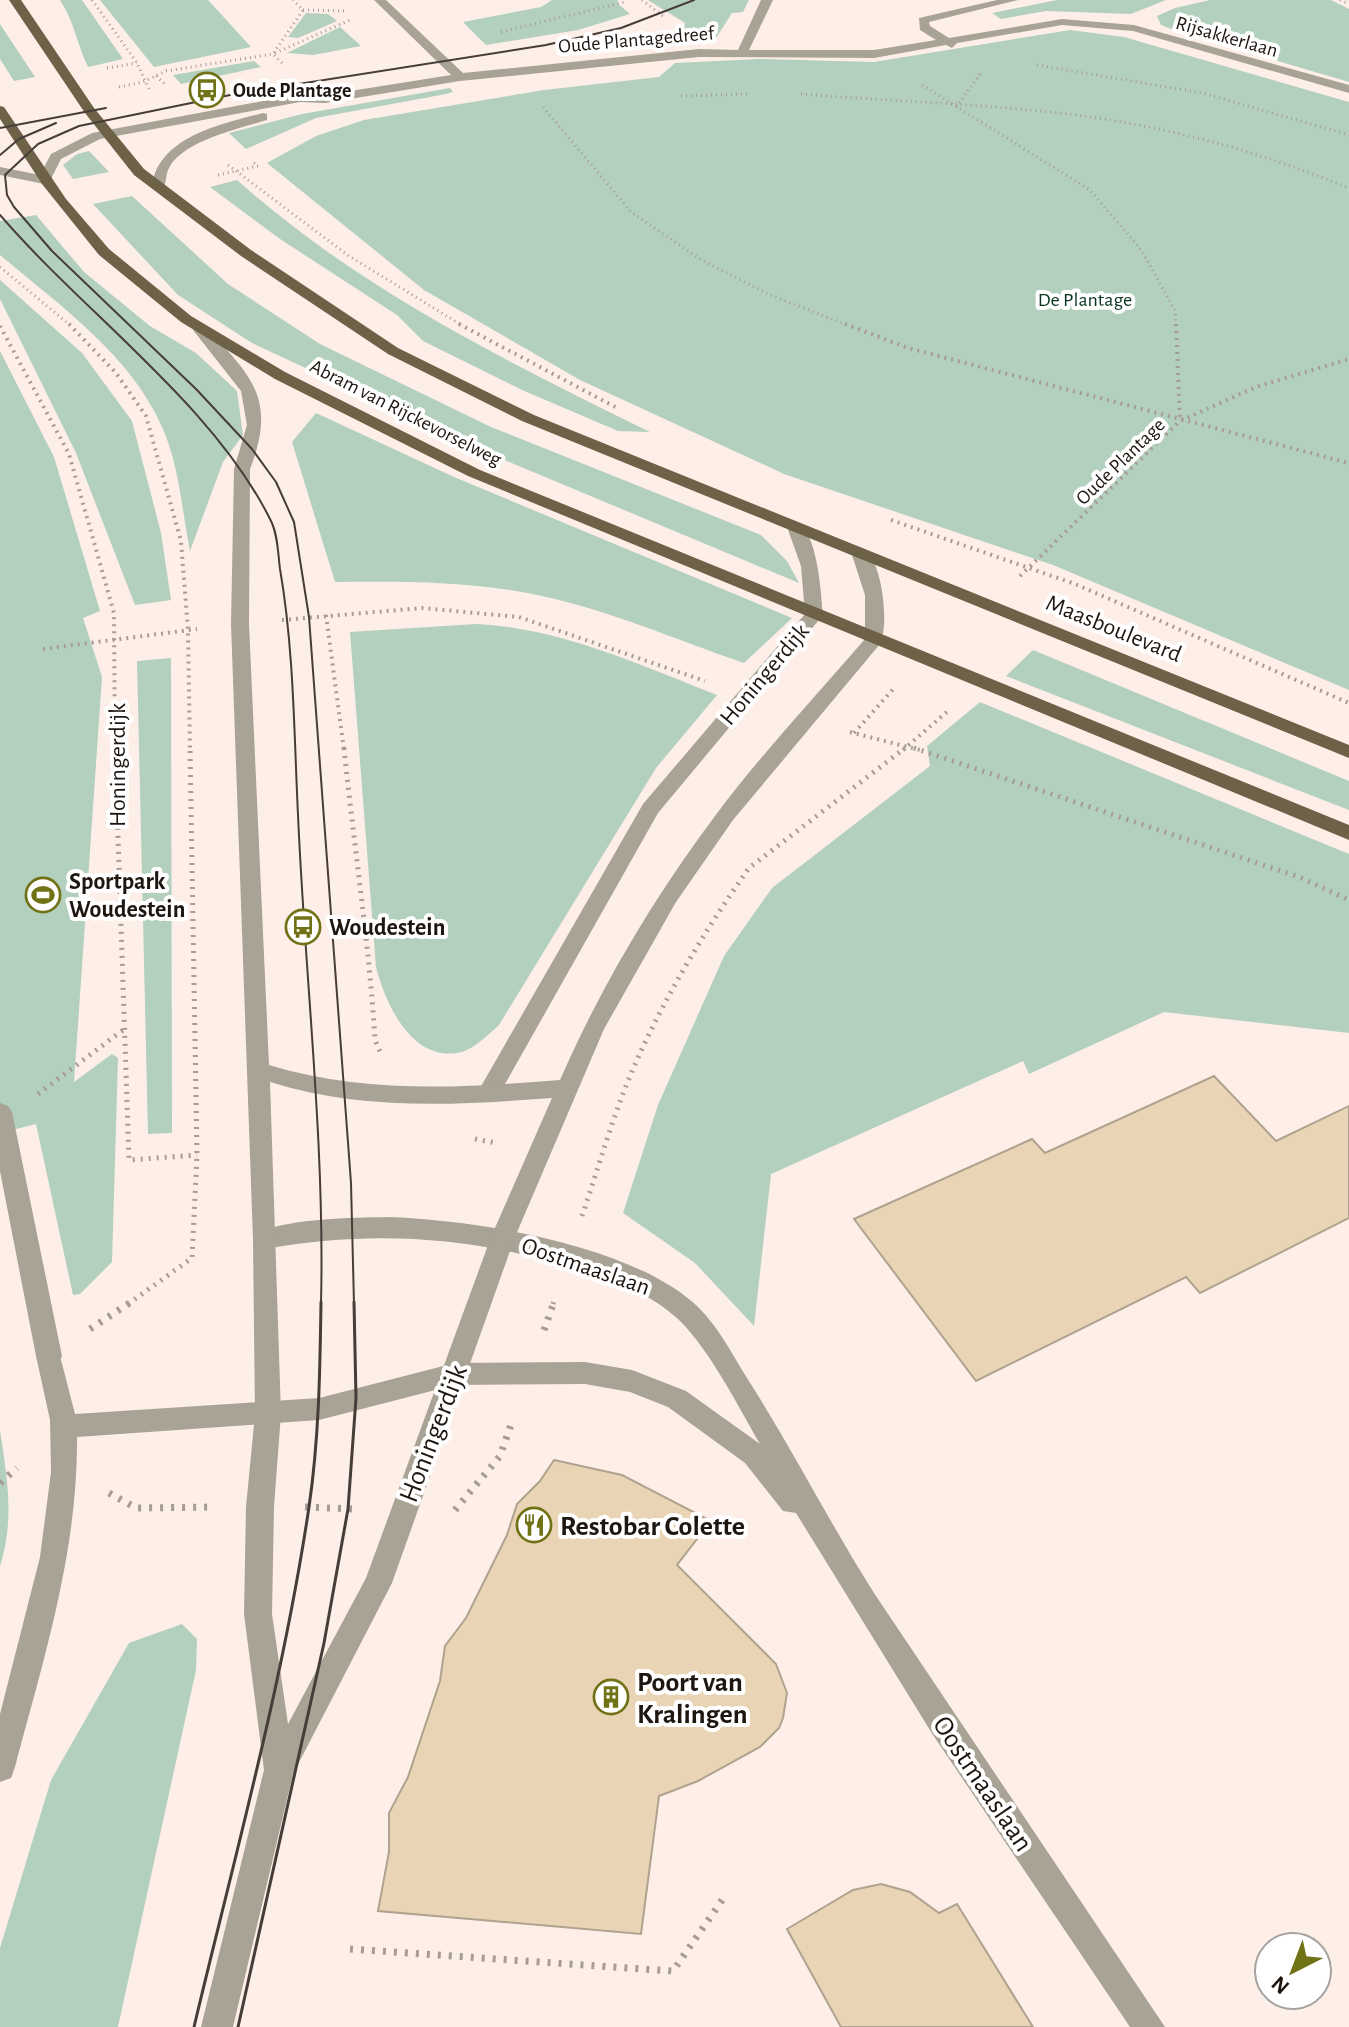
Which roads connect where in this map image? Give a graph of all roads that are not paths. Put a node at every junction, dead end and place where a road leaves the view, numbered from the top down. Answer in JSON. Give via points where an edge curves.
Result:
{"nodes":[{"id":1,"x":15,"y":0,"type":"edge"},
{"id":2,"x":380,"y":0,"type":"edge"},
{"id":3,"x":767,"y":0,"type":"edge"},
{"id":4,"x":1012,"y":0,"type":"edge"},
{"id":5,"x":952,"y":44,"type":"junction"},
{"id":6,"x":743,"y":51,"type":"junction"},
{"id":7,"x":460,"y":77,"type":"junction"},
{"id":8,"x":1349,"y":89,"type":"edge"},
{"id":9,"x":325,"y":99,"type":"junction"},
{"id":10,"x":0,"y":110,"type":"edge"},
{"id":11,"x":107,"y":133,"type":"junction"},
{"id":12,"x":0,"y":171,"type":"edge"},
{"id":13,"x":44,"y":180,"type":"junction"},
{"id":14,"x":159,"y":185,"type":"junction"},
{"id":15,"x":198,"y":327,"type":"junction"},
{"id":16,"x":795,"y":527,"type":"junction"},
{"id":17,"x":860,"y":552,"type":"junction"},
{"id":18,"x":814,"y":615,"type":"junction"},
{"id":19,"x":874,"y":640,"type":"junction"},
{"id":20,"x":1349,"y":752,"type":"edge"},
{"id":21,"x":1349,"y":833,"type":"edge"},
{"id":22,"x":258,"y":1070,"type":"junction"},
{"id":23,"x":570,"y":1088,"type":"junction"},
{"id":24,"x":488,"y":1094,"type":"junction"},
{"id":25,"x":1,"y":1116,"type":"edge"},
{"id":26,"x":503,"y":1237,"type":"junction"},
{"id":27,"x":265,"y":1239,"type":"junction"},
{"id":28,"x":455,"y":1374,"type":"junction"},
{"id":29,"x":268,"y":1414,"type":"junction"},
{"id":30,"x":64,"y":1426,"type":"junction"},
{"id":31,"x":823,"y":1537,"type":"junction"},
{"id":32,"x":0,"y":1767,"type":"edge"},
{"id":33,"x":279,"y":1770,"type":"junction"},
{"id":34,"x":217,"y":2027,"type":"edge"},
{"id":35,"x":1149,"y":2027,"type":"edge"}],
"edges":[{"from":1,"to":11,"type":"main road"},
{"from":2,"to":7,"type":"street"},
{"from":3,"to":6,"type":"street"},
{"from":4,"to":5,"type":"street","via":[[923,20],[924,28]]},
{"from":5,"to":6,"type":"street","name":"Oude Plantagedreef","via":[[874,54]]},
{"from":5,"to":8,"type":"street","name":"Rijsakkerlaan","via":[[1062,22],[1112,24]]},
{"from":6,"to":7,"type":"street","name":"Oude Plantagedreef"},
{"from":7,"to":9,"type":"street","name":"Oude Plantagedreef"},
{"from":9,"to":11,"type":"street","name":"Oude Plantagedreef","via":[[289,100]]},
{"from":9,"to":14,"type":"street","name":"Oude Plantagedreef","via":[[189,143],[174,152],[158,176]]},
{"from":10,"to":13,"type":"main road","name":"Abram van Rijckevorselweg"},
{"from":11,"to":13,"type":"street","name":"Oude Plantagedreef","via":[[56,157]]},
{"from":11,"to":14,"type":"main road","via":[[139,172]]},
{"from":12,"to":13,"type":"street"},
{"from":13,"to":15,"type":"main road","name":"Abram van Rijckevorselweg","via":[[104,252]]},
{"from":14,"to":16,"type":"main road","via":[[246,253],[393,351],[528,418]]},
{"from":15,"to":18,"type":"main road","name":"Abram van Rijckevorselweg","via":[[474,473]]},
{"from":15,"to":22,"type":"street","name":"Honingerdijk","via":[[248,383],[258,413],[252,449],[242,469],[240,624]]},
{"from":16,"to":17,"type":"main road"},
{"from":16,"to":18,"type":"street","name":"Honingerdijk","via":[[810,566]]},
{"from":17,"to":19,"type":"street","via":[[875,587]]},
{"from":17,"to":20,"type":"main road","name":"Maasboulevard"},
{"from":18,"to":19,"type":"main road","name":"Abram van Rijckevorselweg"},
{"from":18,"to":24,"type":"street","name":"Honingerdijk","via":[[650,809]]},
{"from":19,"to":21,"type":"main road"},
{"from":19,"to":23,"type":"street","name":"Honingerdijk","via":[[726,815],[668,898],[593,1029]]},
{"from":22,"to":24,"type":"street","via":[[367,1096]]},
{"from":22,"to":27,"type":"street","name":"Honingerdijk"},
{"from":23,"to":24,"type":"street"},
{"from":23,"to":26,"type":"street","name":"Honingerdijk"},
{"from":25,"to":30,"type":"street"},
{"from":26,"to":27,"type":"street","name":"Oostmaaslaan","via":[[353,1225]]},
{"from":26,"to":28,"type":"street","name":"Honingerdijk"},
{"from":26,"to":31,"type":"street","name":"Oostmaaslaan","via":[[615,1271],[661,1292],[687,1312],[774,1445]]},
{"from":27,"to":29,"type":"street","name":"Honingerdijk"},
{"from":28,"to":29,"type":"street","name":"Oostmaaslaan","via":[[319,1409]]},
{"from":28,"to":31,"type":"street","name":"Oostmaaslaan","via":[[585,1373],[632,1381],[677,1399],[754,1455]]},
{"from":28,"to":33,"type":"street","name":"Honingerdijk","via":[[378,1583]]},
{"from":29,"to":30,"type":"street"},
{"from":29,"to":33,"type":"street","name":"Honingerdijk","via":[[258,1614]]},
{"from":30,"to":32,"type":"street","via":[[61,1505],[47,1591]]},
{"from":31,"to":35,"type":"street","name":"Oostmaaslaan"},
{"from":33,"to":34,"type":"street","name":"Honingerdijk"}]}
